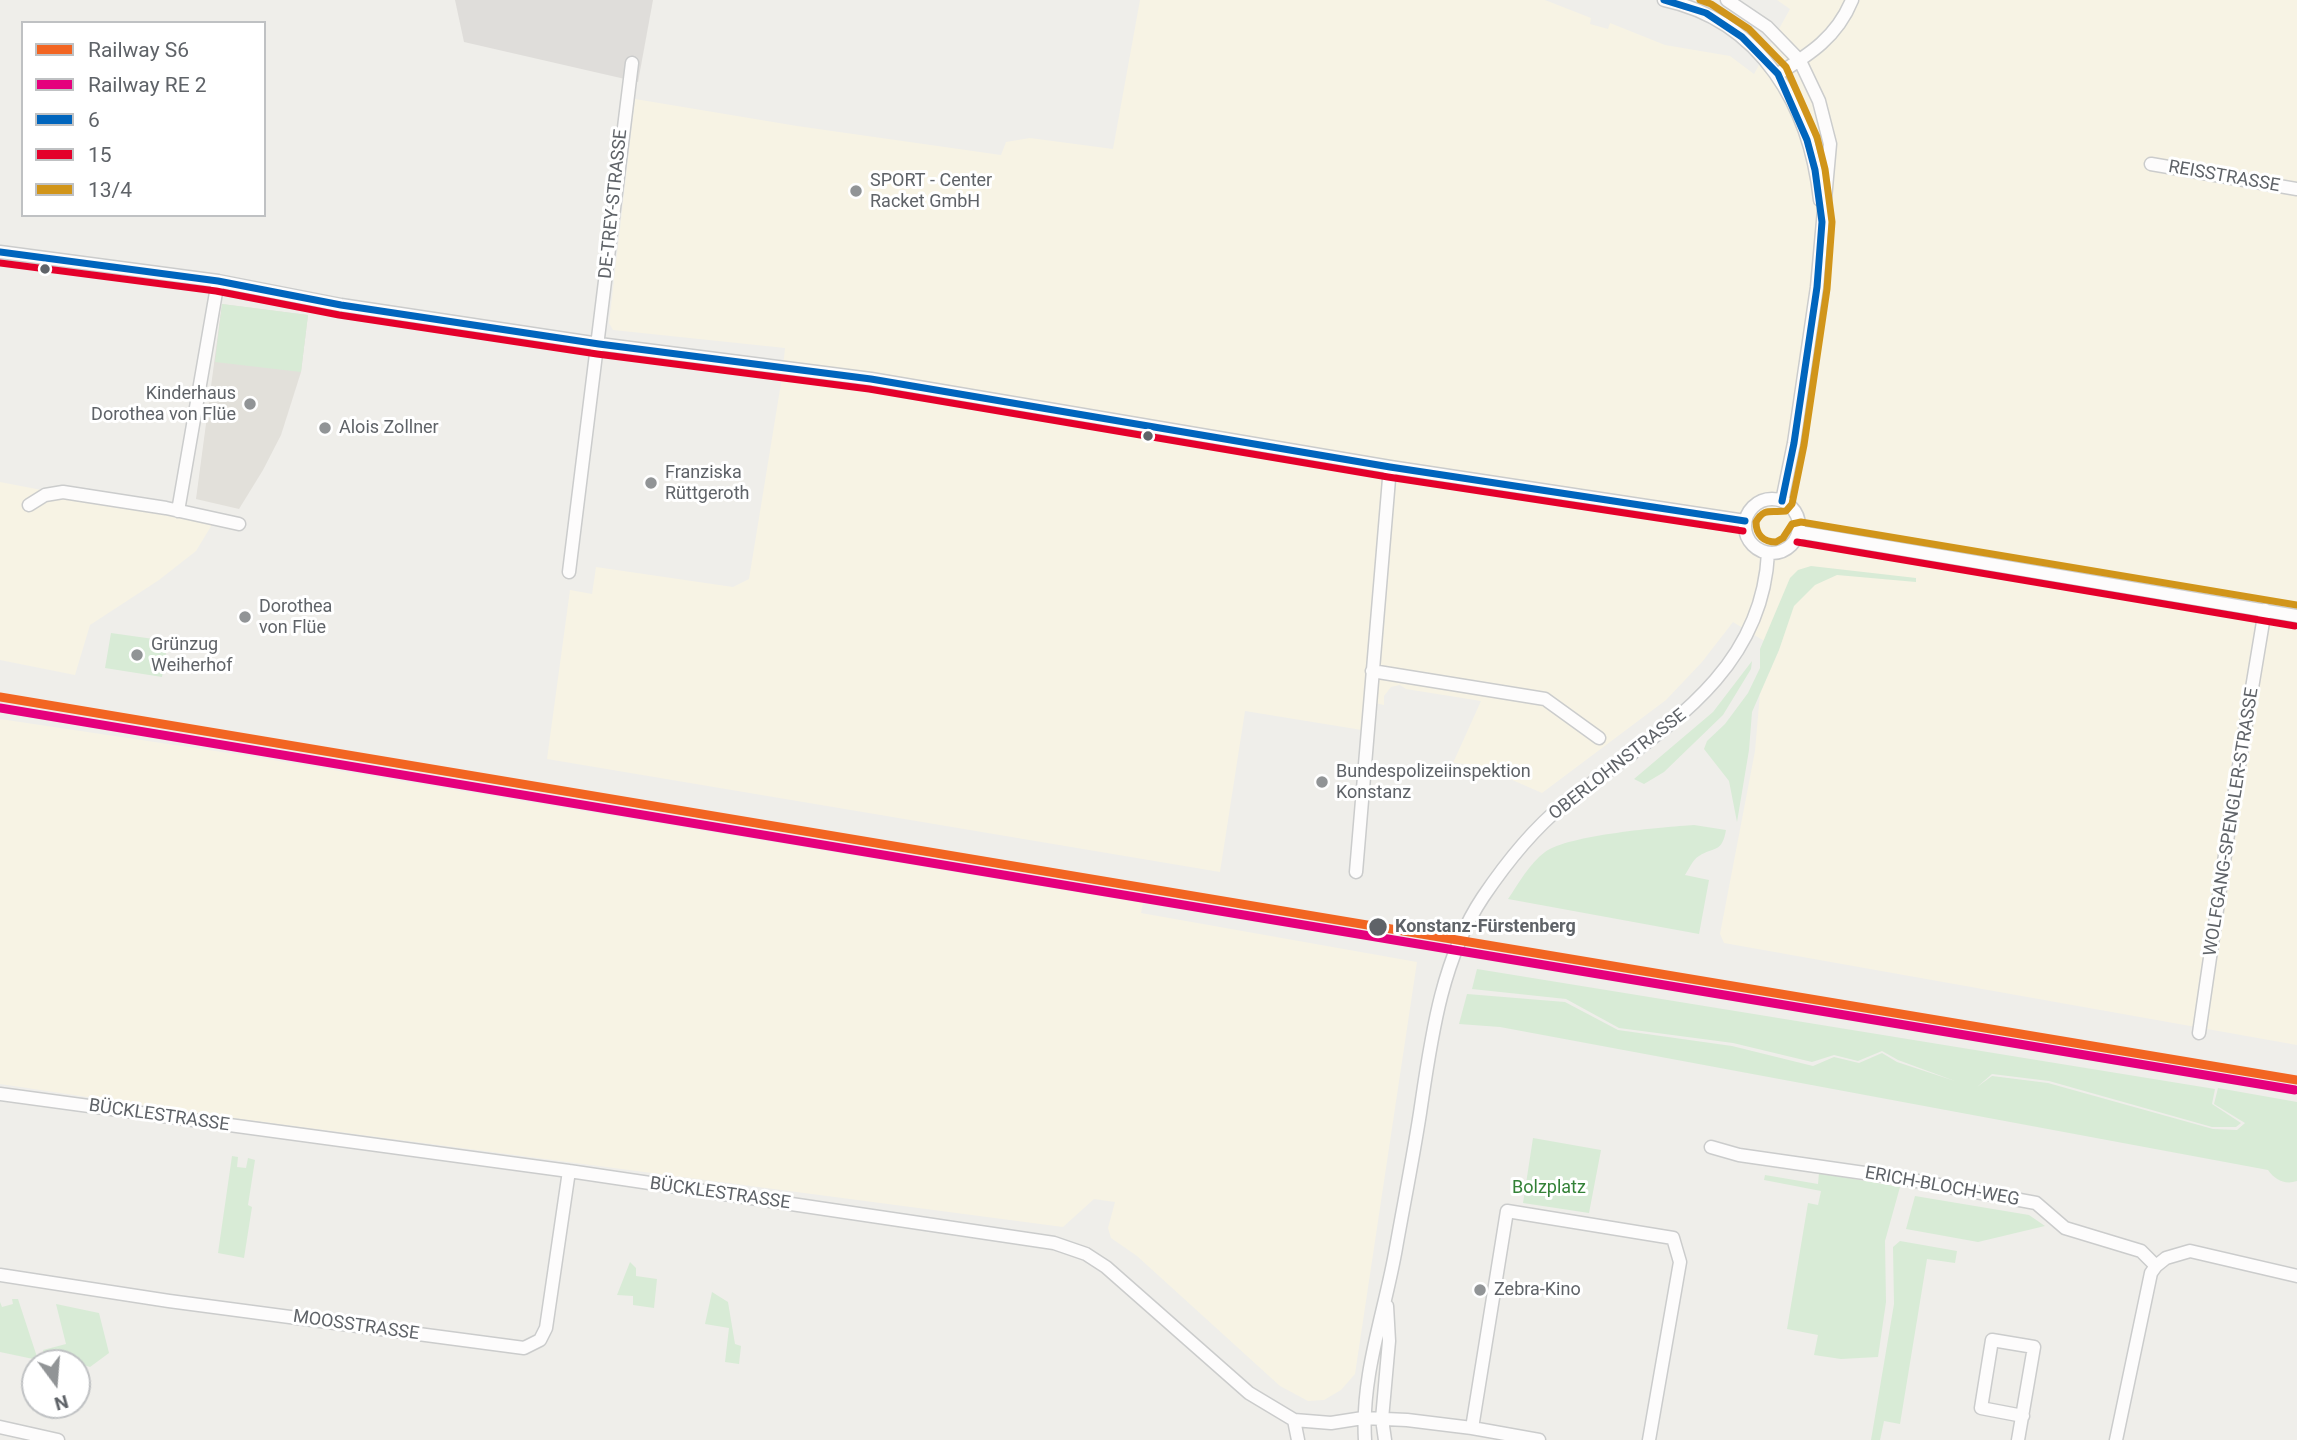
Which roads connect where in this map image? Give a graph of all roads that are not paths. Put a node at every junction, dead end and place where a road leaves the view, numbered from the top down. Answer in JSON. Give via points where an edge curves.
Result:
{"nodes":[{"id":1,"x":1664,"y":0,"type":"edge"},
{"id":2,"x":1727,"y":0,"type":"edge"},
{"id":3,"x":1852,"y":0,"type":"edge"},
{"id":4,"x":1800,"y":61,"type":"junction"},
{"id":5,"x":632,"y":64,"type":"dead end"},
{"id":6,"x":1778,"y":74,"type":"junction"},
{"id":7,"x":2151,"y":164,"type":"dead end"},
{"id":8,"x":2297,"y":189,"type":"edge"},
{"id":9,"x":1822,"y":222,"type":"junction"},
{"id":10,"x":0,"y":251,"type":"edge"},
{"id":11,"x":218,"y":281,"type":"junction"},
{"id":12,"x":599,"y":344,"type":"junction"},
{"id":13,"x":1390,"y":467,"type":"junction"},
{"id":14,"x":1782,"y":501,"type":"junction"},
{"id":15,"x":29,"y":505,"type":"dead end"},
{"id":16,"x":178,"y":511,"type":"junction"},
{"id":17,"x":1745,"y":521,"type":"junction"},
{"id":18,"x":239,"y":524,"type":"dead end"},
{"id":19,"x":1798,"y":532,"type":"junction"},
{"id":20,"x":1768,"y":553,"type":"junction"},
{"id":21,"x":569,"y":572,"type":"dead end"},
{"id":22,"x":2265,"y":610,"type":"junction"},
{"id":23,"x":2297,"y":615,"type":"edge"},
{"id":24,"x":1372,"y":671,"type":"junction"},
{"id":25,"x":1599,"y":738,"type":"dead end"},
{"id":26,"x":1356,"y":872,"type":"dead end"},
{"id":27,"x":2199,"y":1033,"type":"dead end"},
{"id":28,"x":0,"y":1094,"type":"edge"},
{"id":29,"x":1711,"y":1147,"type":"dead end"},
{"id":30,"x":569,"y":1171,"type":"junction"},
{"id":31,"x":2156,"y":1266,"type":"junction"},
{"id":32,"x":0,"y":1275,"type":"edge"},
{"id":33,"x":2297,"y":1276,"type":"edge"},
{"id":34,"x":1386,"y":1299,"type":"junction"},
{"id":35,"x":2022,"y":1416,"type":"junction"},
{"id":36,"x":1363,"y":1418,"type":"junction"},
{"id":37,"x":1382,"y":1419,"type":"junction"},
{"id":38,"x":1294,"y":1420,"type":"junction"},
{"id":39,"x":0,"y":1427,"type":"edge"},
{"id":40,"x":1472,"y":1428,"type":"junction"},
{"id":41,"x":58,"y":1440,"type":"edge"},
{"id":42,"x":1298,"y":1440,"type":"edge"},
{"id":43,"x":1365,"y":1440,"type":"edge"},
{"id":44,"x":1385,"y":1440,"type":"edge"},
{"id":45,"x":1539,"y":1440,"type":"edge"},
{"id":46,"x":1648,"y":1440,"type":"edge"},
{"id":47,"x":2018,"y":1440,"type":"edge"},
{"id":48,"x":2116,"y":1440,"type":"edge"}],
"edges":[{"from":1,"to":6,"type":"street","via":[[1706,13],[1742,37]]},
{"from":2,"to":4,"type":"street","via":[[1767,27]]},
{"from":3,"to":4,"type":"street","via":[[1831,36]]},
{"from":4,"to":6,"type":"street"},
{"from":4,"to":9,"type":"street","via":[[1819,101],[1830,144]]},
{"from":5,"to":12,"type":"street","name":"DE-TREY-STRASSE"},
{"from":6,"to":9,"type":"street","via":[[1807,140]]},
{"from":7,"to":8,"type":"street","name":"REISSTRASSE"},
{"from":9,"to":14,"type":"street","via":[[1805,373]]},
{"from":10,"to":11,"type":"street"},
{"from":11,"to":12,"type":"street","via":[[341,305]]},
{"from":11,"to":16,"type":"street"},
{"from":12,"to":13,"type":"street","via":[[871,379]]},
{"from":12,"to":21,"type":"street","name":"DE-TREY-STRASSE"},
{"from":13,"to":17,"type":"street"},
{"from":13,"to":24,"type":"street"},
{"from":14,"to":17,"type":"street","via":[[1759,502]]},
{"from":14,"to":19,"type":"street","via":[[1794,510]]},
{"from":15,"to":16,"type":"street","via":[[45,495],[64,492]]},
{"from":16,"to":18,"type":"street"},
{"from":17,"to":20,"type":"street","via":[[1750,542]]},
{"from":19,"to":20,"type":"street","via":[[1787,549]]},
{"from":19,"to":22,"type":"street"},
{"from":20,"to":34,"type":"street","name":"OBERLOHNSTRASSE","via":[[1761,601],[1733,656],[1688,711],[1562,806],[1524,842],[1465,928],[1443,986],[1431,1040]]},
{"from":22,"to":23,"type":"street"},
{"from":22,"to":27,"type":"street","name":"WOLFGANG-SPENGLER-STRASSE"},
{"from":24,"to":25,"type":"street","via":[[1545,699]]},
{"from":24,"to":26,"type":"street"},
{"from":28,"to":30,"type":"street","name":"BÜCKLESTRASSE"},
{"from":29,"to":31,"type":"street","name":"ERICH-BLOCH-WEG","via":[[2036,1203],[2065,1228],[2141,1251]]},
{"from":30,"to":32,"type":"street","name":"MOOSSTRASSE","via":[[546,1328],[540,1340],[524,1348]]},
{"from":30,"to":38,"type":"street","name":"BÜCKLESTRASSE","via":[[1054,1243],[1086,1254],[1128,1285],[1250,1393]]},
{"from":31,"to":33,"type":"street","via":[[2190,1251]]},
{"from":31,"to":48,"type":"street"},
{"from":34,"to":36,"type":"street","name":"OBERLOHNSTRASSE","via":[[1376,1328]]},
{"from":34,"to":37,"type":"street","name":"OBERLOHNSTRASSE","via":[[1389,1341]]},
{"from":35,"to":35,"type":"street","via":[[2034,1347],[1992,1340],[1981,1408]]},
{"from":35,"to":47,"type":"street"},
{"from":36,"to":37,"type":"street","name":"BÜCKLESTRASSE"},
{"from":36,"to":38,"type":"street","name":"BÜCKLESTRASSE","via":[[1331,1423]]},
{"from":36,"to":43,"type":"street","name":"OBERLOHNSTRASSE"},
{"from":37,"to":40,"type":"street","name":"BÜCKLESTRASSE"},
{"from":37,"to":44,"type":"street","name":"OBERLOHNSTRASSE"},
{"from":38,"to":42,"type":"street"},
{"from":39,"to":41,"type":"street"},
{"from":40,"to":45,"type":"street","name":"BÜCKLESTRASSE"},
{"from":40,"to":46,"type":"street","via":[[1507,1211],[1673,1238],[1680,1262]]}]}
